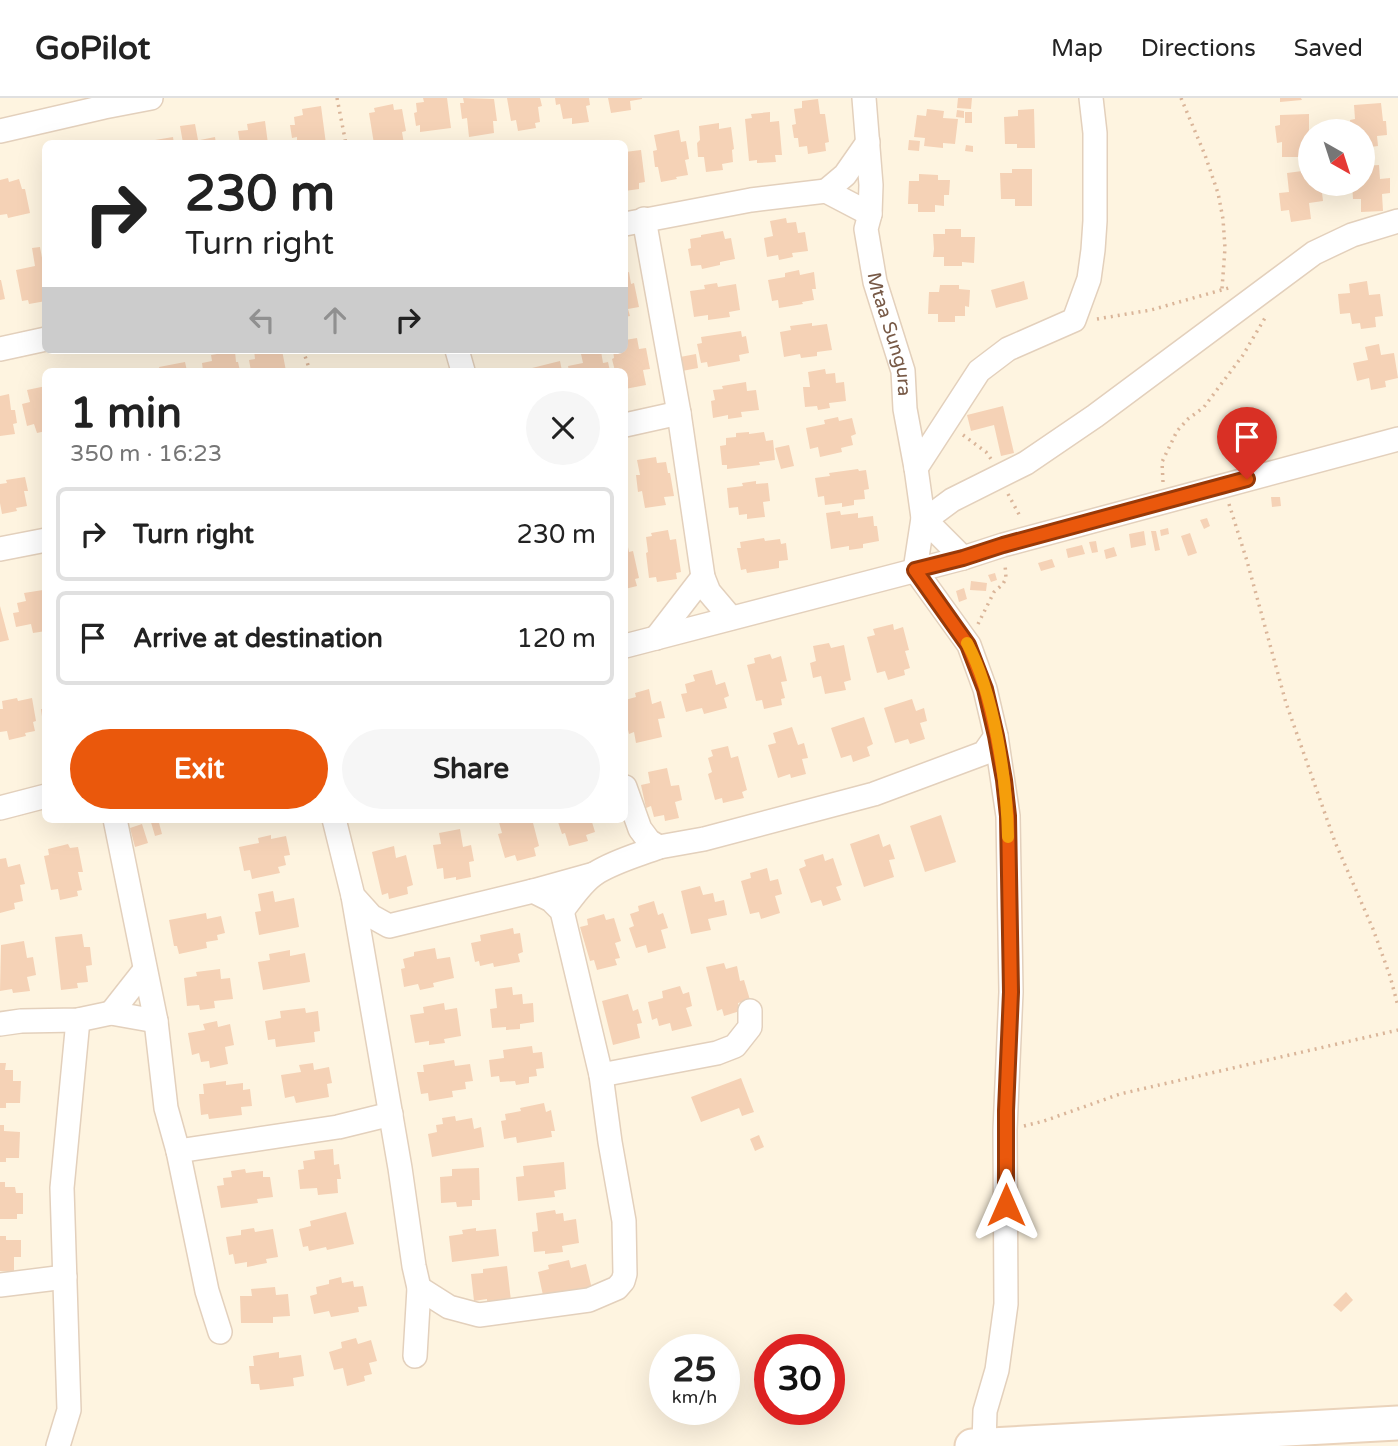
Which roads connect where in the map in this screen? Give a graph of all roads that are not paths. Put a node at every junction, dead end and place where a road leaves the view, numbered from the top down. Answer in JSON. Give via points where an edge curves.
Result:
{"nodes":[{"id":1,"x":151,"y":98,"type":"edge"},
{"id":2,"x":864,"y":98,"type":"edge"},
{"id":3,"x":1091,"y":98,"type":"edge"},
{"id":4,"x":103,"y":102,"type":"edge"},
{"id":5,"x":0,"y":131,"type":"edge"},
{"id":6,"x":868,"y":142,"type":"junction"},
{"id":7,"x":826,"y":191,"type":"junction"},
{"id":8,"x":870,"y":214,"type":"junction"},
{"id":9,"x":1398,"y":220,"type":"edge"},
{"id":10,"x":634,"y":221,"type":"edge"},
{"id":11,"x":42,"y":341,"type":"edge"},
{"id":12,"x":0,"y":349,"type":"edge"},
{"id":13,"x":679,"y":413,"type":"junction"},
{"id":14,"x":628,"y":424,"type":"edge"},
{"id":15,"x":1398,"y":439,"type":"edge"},
{"id":16,"x":916,"y":468,"type":"junction"},
{"id":17,"x":924,"y":519,"type":"junction"},
{"id":18,"x":42,"y":541,"type":"edge"},
{"id":19,"x":0,"y":549,"type":"edge"},
{"id":20,"x":963,"y":558,"type":"junction"},
{"id":21,"x":915,"y":570,"type":"junction"},
{"id":22,"x":703,"y":577,"type":"junction"},
{"id":23,"x":731,"y":618,"type":"junction"},
{"id":24,"x":656,"y":638,"type":"junction"},
{"id":25,"x":628,"y":645,"type":"edge"},
{"id":26,"x":996,"y":736,"type":"junction"},
{"id":27,"x":628,"y":795,"type":"edge"},
{"id":28,"x":42,"y":797,"type":"edge"},
{"id":29,"x":0,"y":808,"type":"edge"},
{"id":30,"x":116,"y":823,"type":"edge"},
{"id":31,"x":335,"y":823,"type":"edge"},
{"id":32,"x":640,"y":829,"type":"junction"},
{"id":33,"x":659,"y":847,"type":"junction"},
{"id":34,"x":628,"y":858,"type":"junction"},
{"id":35,"x":595,"y":873,"type":"junction"},
{"id":36,"x":533,"y":891,"type":"junction"},
{"id":37,"x":353,"y":896,"type":"junction"},
{"id":38,"x":562,"y":911,"type":"junction"},
{"id":39,"x":144,"y":971,"type":"junction"},
{"id":40,"x":750,"y":1011,"type":"dead end"},
{"id":41,"x":111,"y":1013,"type":"junction"},
{"id":42,"x":78,"y":1020,"type":"junction"},
{"id":43,"x":156,"y":1021,"type":"junction"},
{"id":44,"x":0,"y":1024,"type":"edge"},
{"id":45,"x":601,"y":1075,"type":"junction"},
{"id":46,"x":391,"y":1114,"type":"junction"},
{"id":47,"x":178,"y":1151,"type":"junction"},
{"id":48,"x":65,"y":1277,"type":"junction"},
{"id":49,"x":0,"y":1285,"type":"edge"},
{"id":50,"x":419,"y":1288,"type":"junction"},
{"id":51,"x":220,"y":1332,"type":"dead end"},
{"id":52,"x":415,"y":1356,"type":"dead end"},
{"id":53,"x":1398,"y":1423,"type":"edge"},
{"id":54,"x":984,"y":1445,"type":"edge"},
{"id":55,"x":58,"y":1446,"type":"edge"},
{"id":56,"x":972,"y":1446,"type":"edge"}],
"edges":[{"from":1,"to":4,"type":"street"},
{"from":2,"to":6,"type":"street","name":"Mtaa Sungura"},
{"from":3,"to":16,"type":"street","via":[[1095,133],[1093,250],[1089,279],[1074,320],[1008,349],[979,371]]},
{"from":4,"to":5,"type":"street"},
{"from":6,"to":7,"type":"street","via":[[845,175]]},
{"from":6,"to":8,"type":"street","name":"Mtaa Sungura"},
{"from":7,"to":8,"type":"street"},
{"from":7,"to":10,"type":"street"},
{"from":8,"to":16,"type":"street","name":"Mtaa Sungura","via":[[866,229],[875,282],[903,372]]},
{"from":9,"to":17,"type":"street","via":[[1314,253],[1095,416],[1026,463]]},
{"from":10,"to":13,"type":"street"},
{"from":11,"to":12,"type":"street"},
{"from":13,"to":14,"type":"street"},
{"from":13,"to":22,"type":"street"},
{"from":15,"to":20,"type":"street"},
{"from":16,"to":17,"type":"street","name":"Mtaa Sungura"},
{"from":17,"to":20,"type":"street"},
{"from":17,"to":21,"type":"street","name":"Mtaa Sungura"},
{"from":18,"to":19,"type":"street"},
{"from":20,"to":21,"type":"street"},
{"from":21,"to":23,"type":"street"},
{"from":21,"to":26,"type":"street","via":[[968,645]]},
{"from":22,"to":23,"type":"street","via":[[709,592]]},
{"from":22,"to":24,"type":"street"},
{"from":23,"to":24,"type":"street"},
{"from":24,"to":25,"type":"street"},
{"from":26,"to":33,"type":"street","via":[[984,753],[874,794]]},
{"from":26,"to":54,"type":"street","via":[[1008,839],[1011,992],[1005,1130],[1006,1304],[997,1370],[985,1411]]},
{"from":27,"to":32,"type":"street"},
{"from":28,"to":29,"type":"street"},
{"from":30,"to":39,"type":"street"},
{"from":31,"to":37,"type":"street"},
{"from":32,"to":33,"type":"street"},
{"from":32,"to":34,"type":"street"},
{"from":33,"to":34,"type":"street"},
{"from":34,"to":35,"type":"street"},
{"from":35,"to":36,"type":"street"},
{"from":35,"to":38,"type":"street"},
{"from":36,"to":37,"type":"street","via":[[389,926],[371,916]]},
{"from":36,"to":38,"type":"street"},
{"from":37,"to":46,"type":"street"},
{"from":38,"to":45,"type":"street"},
{"from":39,"to":41,"type":"street"},
{"from":39,"to":43,"type":"street"},
{"from":40,"to":45,"type":"street","via":[[750,1027],[736,1046]]},
{"from":41,"to":42,"type":"street"},
{"from":41,"to":43,"type":"street"},
{"from":42,"to":44,"type":"street"},
{"from":42,"to":48,"type":"street","via":[[62,1188]]},
{"from":43,"to":47,"type":"street","via":[[166,1108]]},
{"from":45,"to":50,"type":"street","via":[[624,1221],[623,1281],[589,1300],[479,1315],[449,1307]]},
{"from":46,"to":47,"type":"street"},
{"from":46,"to":50,"type":"street"},
{"from":47,"to":51,"type":"street"},
{"from":48,"to":49,"type":"street"},
{"from":48,"to":55,"type":"street","via":[[69,1410]]},
{"from":50,"to":52,"type":"street"},
{"from":53,"to":54,"type":"street"},
{"from":54,"to":56,"type":"street"}]}
